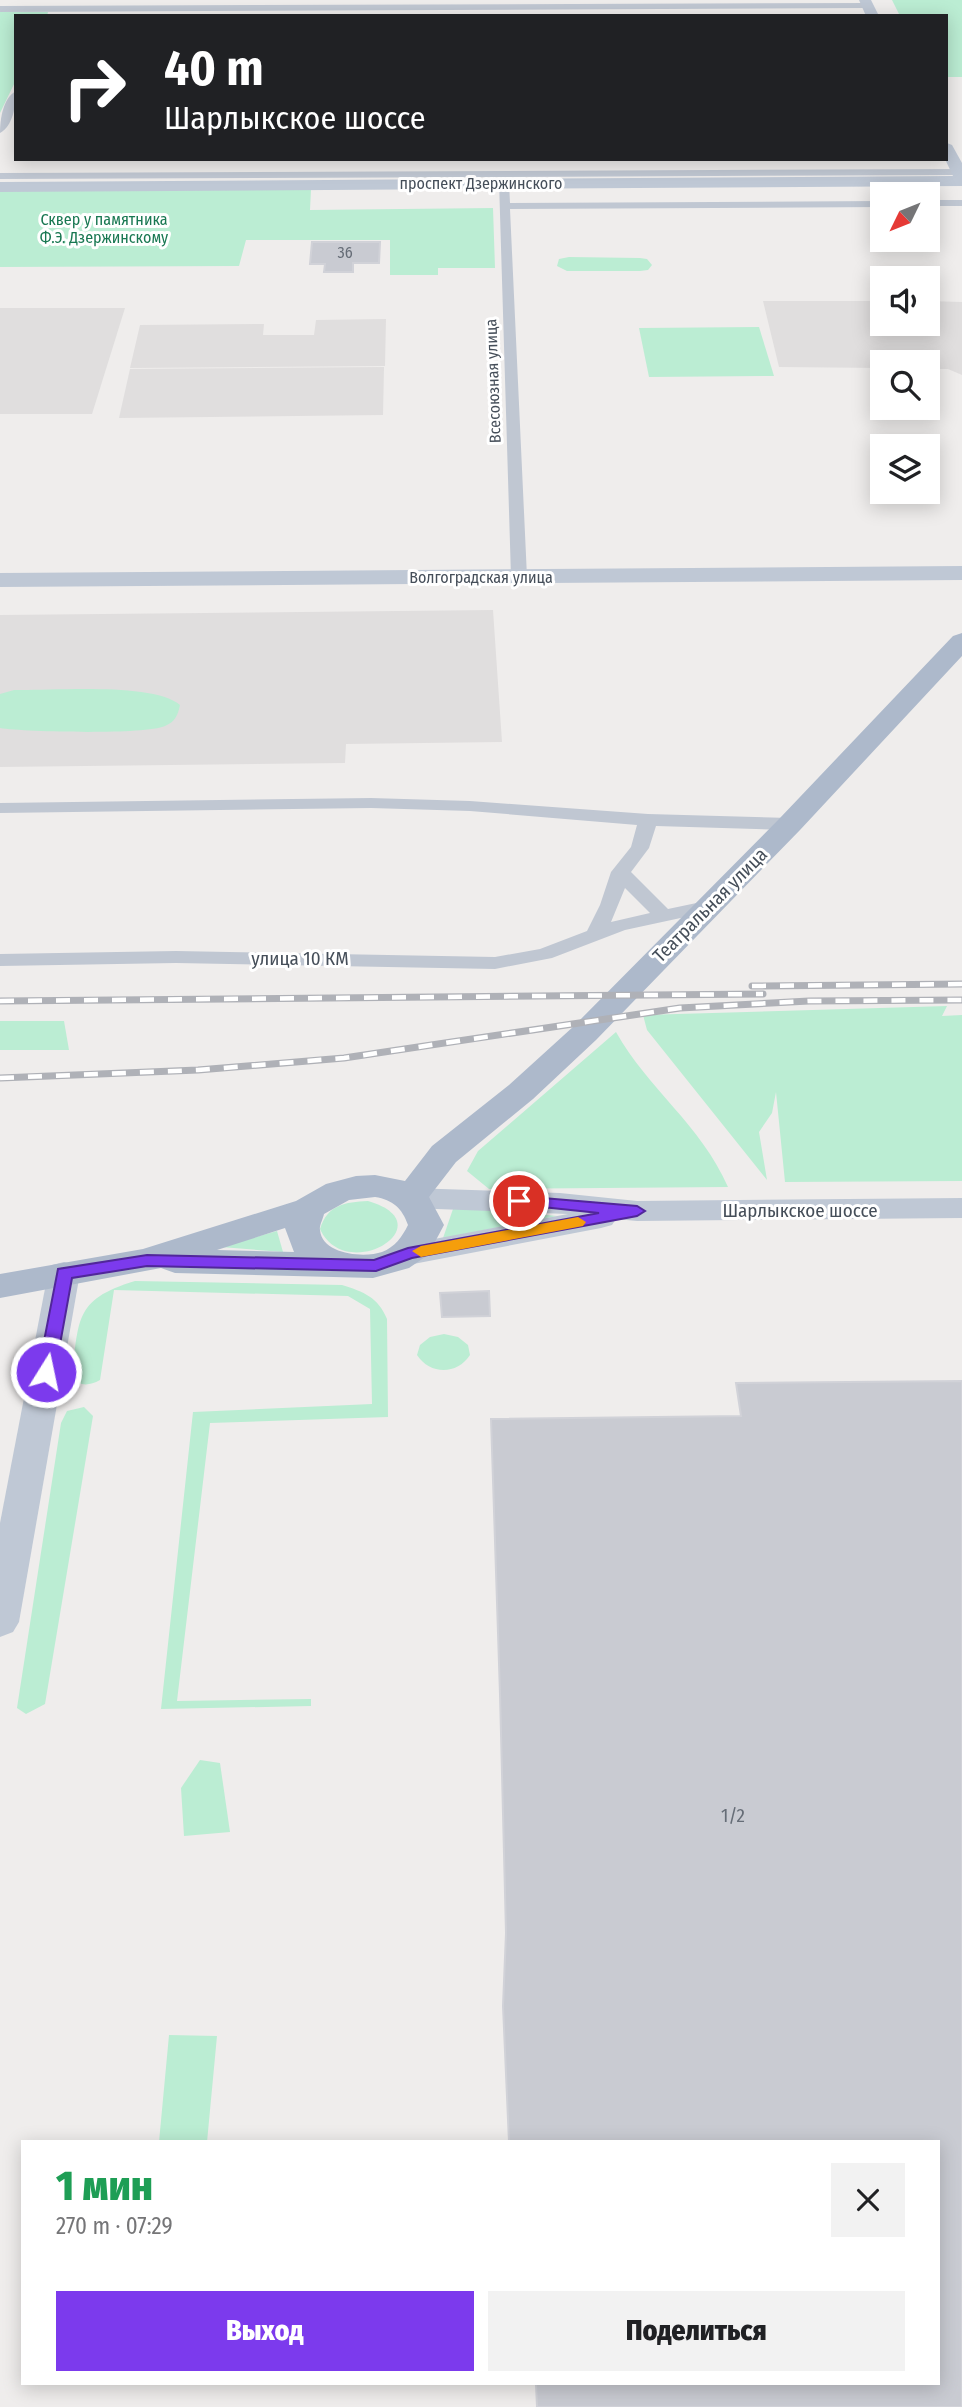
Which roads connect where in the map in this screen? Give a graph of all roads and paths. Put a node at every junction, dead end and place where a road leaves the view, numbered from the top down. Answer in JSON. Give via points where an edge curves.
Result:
{"nodes":[{"id":1,"x":868,"y":7,"type":"edge"},
{"id":2,"x":0,"y":9,"type":"edge"},
{"id":3,"x":52,"y":12,"type":"edge"},
{"id":4,"x":14,"y":98,"type":"edge"},
{"id":5,"x":0,"y":130,"type":"edge"},
{"id":6,"x":948,"y":150,"type":"edge"},
{"id":7,"x":0,"y":176,"type":"edge"},
{"id":8,"x":961,"y":176,"type":"edge"},
{"id":9,"x":503,"y":183,"type":"junction"},
{"id":10,"x":0,"y":187,"type":"edge"},
{"id":11,"x":940,"y":203,"type":"edge"},
{"id":12,"x":962,"y":203,"type":"edge"},
{"id":13,"x":870,"y":204,"type":"edge"},
{"id":14,"x":504,"y":206,"type":"junction"},
{"id":15,"x":962,"y":573,"type":"edge"},
{"id":16,"x":519,"y":577,"type":"junction"},
{"id":17,"x":0,"y":580,"type":"edge"},
{"id":18,"x":962,"y":641,"type":"edge"},
{"id":19,"x":0,"y":808,"type":"edge"},
{"id":20,"x":648,"y":820,"type":"junction"},
{"id":21,"x":790,"y":824,"type":"junction"},
{"id":22,"x":621,"y":872,"type":"junction"},
{"id":23,"x":706,"y":907,"type":"junction"},
{"id":24,"x":662,"y":914,"type":"junction"},
{"id":25,"x":595,"y":933,"type":"junction"},
{"id":26,"x":0,"y":960,"type":"edge"},
{"id":27,"x":444,"y":1154,"type":"junction"},
{"id":28,"x":350,"y":1187,"type":"junction"},
{"id":29,"x":410,"y":1198,"type":"junction"},
{"id":30,"x":962,"y":1208,"type":"edge"},
{"id":31,"x":308,"y":1209,"type":"junction"},
{"id":32,"x":637,"y":1211,"type":"junction"},
{"id":33,"x":408,"y":1254,"type":"junction"},
{"id":34,"x":147,"y":1260,"type":"junction"},
{"id":35,"x":342,"y":1265,"type":"junction"},
{"id":36,"x":64,"y":1273,"type":"junction"},
{"id":37,"x":0,"y":1286,"type":"edge"},
{"id":38,"x":0,"y":1622,"type":"edge"}],
"edges":[{"from":1,"to":3,"type":"street"},
{"from":2,"to":3,"type":"street"},
{"from":4,"to":5,"type":"street"},
{"from":6,"to":8,"type":"main road"},
{"from":7,"to":8,"type":"street"},
{"from":8,"to":9,"type":"main road","name":"проспект Дзержинского"},
{"from":9,"to":10,"type":"main road","name":"проспект Дзержинского"},
{"from":9,"to":14,"type":"street","name":"Всесоюзная улица"},
{"from":11,"to":12,"type":"street"},
{"from":13,"to":14,"type":"street"},
{"from":14,"to":16,"type":"street","name":"Всесоюзная улица"},
{"from":15,"to":16,"type":"main road","name":"Волгоградская улица"},
{"from":16,"to":17,"type":"main road","name":"Волгоградская улица"},
{"from":18,"to":21,"type":"main road","name":"Театральная улица"},
{"from":19,"to":20,"type":"street","via":[[371,803]]},
{"from":20,"to":21,"type":"street"},
{"from":20,"to":22,"type":"street","via":[[640,848]]},
{"from":21,"to":23,"type":"main road","name":"Театральная улица"},
{"from":22,"to":24,"type":"street"},
{"from":22,"to":25,"type":"street"},
{"from":23,"to":24,"type":"street","name":"улица 10 КМ"},
{"from":23,"to":27,"type":"main road","name":"Театральная улица","via":[[585,1032]]},
{"from":24,"to":25,"type":"street","name":"улица 10 КМ"},
{"from":25,"to":26,"type":"street","name":"улица 10 КМ","via":[[545,954],[495,963],[190,957]]},
{"from":27,"to":28,"type":"main road","name":"Театральная улица"},
{"from":27,"to":29,"type":"main road","name":"Театральная улица"},
{"from":28,"to":29,"type":"main road","via":[[383,1187]]},
{"from":28,"to":31,"type":"main road","via":[[326,1195]]},
{"from":29,"to":32,"type":"main road","name":"Шарлыкское шоссе","via":[[560,1203]]},
{"from":29,"to":33,"type":"main road","via":[[419,1206],[426,1225],[418,1245]]},
{"from":30,"to":32,"type":"main road","name":"Шарлыкское шоссе"},
{"from":31,"to":34,"type":"main road"},
{"from":31,"to":35,"type":"main road","via":[[302,1223],[303,1239],[322,1258]]},
{"from":32,"to":33,"type":"main road","name":"Шарлыкское шоссе"},
{"from":33,"to":35,"type":"main road","via":[[376,1266]]},
{"from":34,"to":35,"type":"main road"},
{"from":34,"to":36,"type":"main road"},
{"from":36,"to":37,"type":"main road"},
{"from":36,"to":38,"type":"main road"}]}
